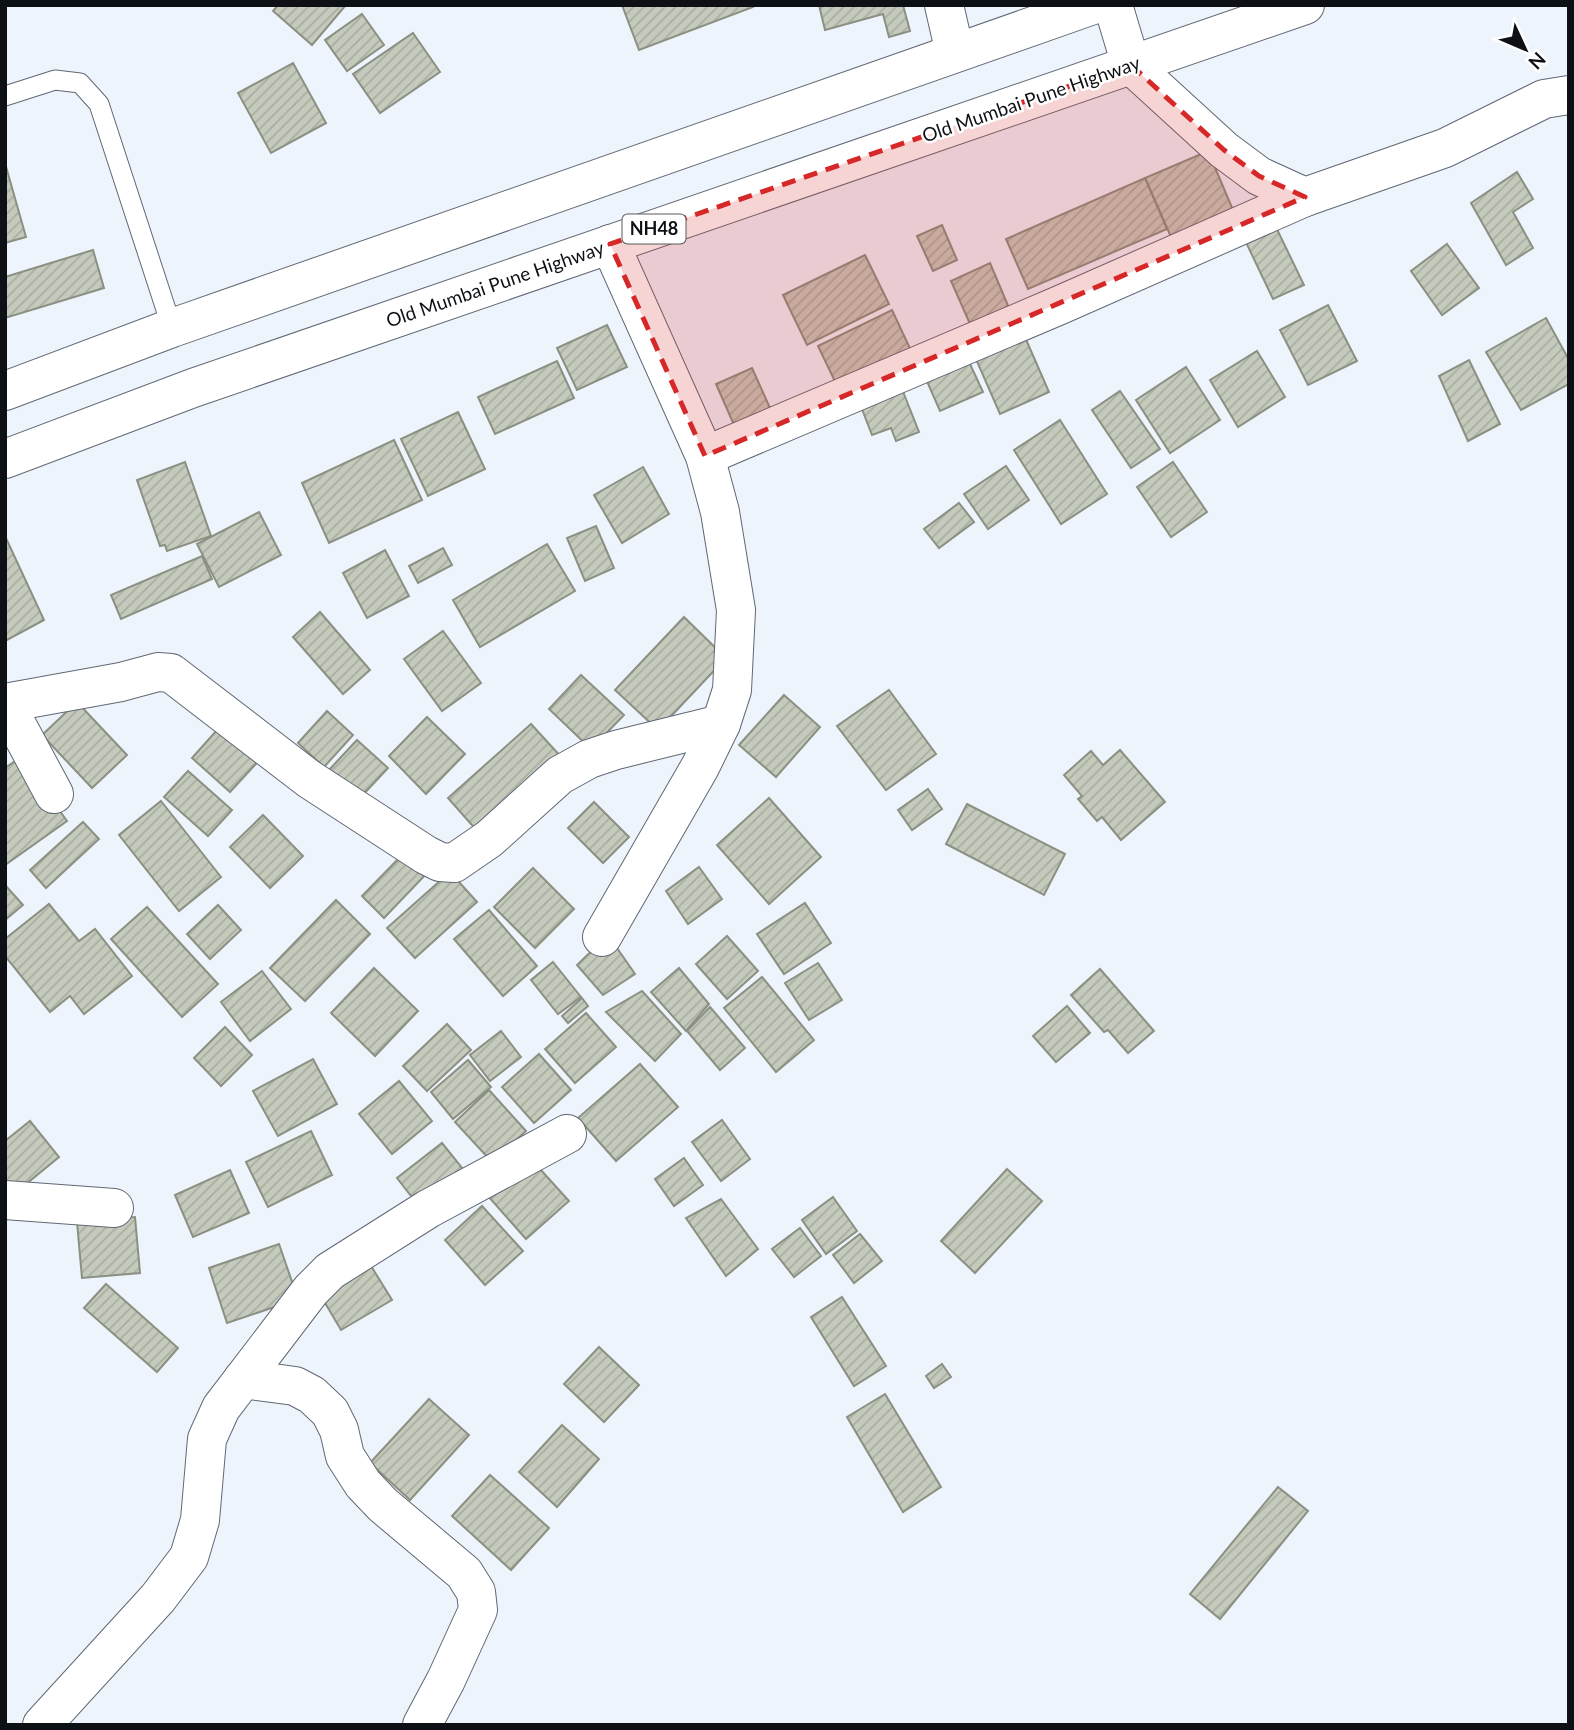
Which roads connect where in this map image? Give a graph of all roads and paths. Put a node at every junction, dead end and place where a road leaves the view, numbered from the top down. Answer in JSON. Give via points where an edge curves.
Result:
{"nodes":[{"id":1,"x":944,"y":5,"type":"edge"},
{"id":2,"x":1093,"y":5,"type":"edge"},
{"id":3,"x":1113,"y":5,"type":"edge"},
{"id":4,"x":1305,"y":5,"type":"edge"},
{"id":5,"x":956,"y":53,"type":"junction"},
{"id":6,"x":1131,"y":65,"type":"junction"},
{"id":7,"x":1569,"y":95,"type":"edge"},
{"id":8,"x":5,"y":96,"type":"edge"},
{"id":9,"x":1305,"y":197,"type":"junction"},
{"id":10,"x":610,"y":244,"type":"junction"},
{"id":11,"x":172,"y":328,"type":"junction"},
{"id":12,"x":5,"y":391,"type":"edge"},
{"id":13,"x":705,"y":456,"type":"junction"},
{"id":14,"x":5,"y":459,"type":"edge"},
{"id":15,"x":5,"y":703,"type":"edge"},
{"id":16,"x":721,"y":724,"type":"junction"},
{"id":17,"x":54,"y":794,"type":"dead end"},
{"id":18,"x":602,"y":937,"type":"dead end"},
{"id":19,"x":567,"y":1134,"type":"dead end"},
{"id":20,"x":5,"y":1200,"type":"edge"},
{"id":21,"x":114,"y":1208,"type":"dead end"},
{"id":22,"x":243,"y":1379,"type":"junction"},
{"id":23,"x":43,"y":1725,"type":"edge"},
{"id":24,"x":422,"y":1725,"type":"edge"}],
"edges":[{"from":1,"to":5,"type":"main road"},
{"from":2,"to":5,"type":"main road"},
{"from":3,"to":6,"type":"main road"},
{"from":4,"to":6,"type":"main road","name":"Old Mumbai Pune Highway","number":"NH48"},
{"from":5,"to":11,"type":"main road"},
{"from":6,"to":9,"type":"main road","via":[[1224,150],[1259,176]]},
{"from":6,"to":10,"type":"main road","name":"Old Mumbai Pune Highway","number":"NH48"},
{"from":7,"to":9,"type":"main road","via":[[1544,99],[1445,148]]},
{"from":8,"to":11,"type":"lane","via":[[55,79],[80,83],[99,104]]},
{"from":9,"to":13,"type":"main road"},
{"from":10,"to":13,"type":"main road"},
{"from":10,"to":14,"type":"main road","name":"Old Mumbai Pune Highway","number":"NH48","via":[[193,388]]},
{"from":11,"to":12,"type":"main road"},
{"from":13,"to":16,"type":"main road","via":[[720,512],[736,610],[732,690]]},
{"from":15,"to":16,"type":"main road","via":[[171,673],[309,779],[440,862],[454,863],[489,839],[560,775],[589,759]]},
{"from":15,"to":17,"type":"main road"},
{"from":16,"to":18,"type":"main road"},
{"from":19,"to":22,"type":"main road","via":[[428,1209],[330,1271]]},
{"from":20,"to":21,"type":"main road"},
{"from":22,"to":23,"type":"main road","via":[[221,1408],[207,1439],[200,1520],[189,1557]]},
{"from":22,"to":24,"type":"main road","via":[[295,1386],[312,1395],[330,1412],[345,1456],[363,1484],[464,1573],[476,1592],[478,1611]]}]}
